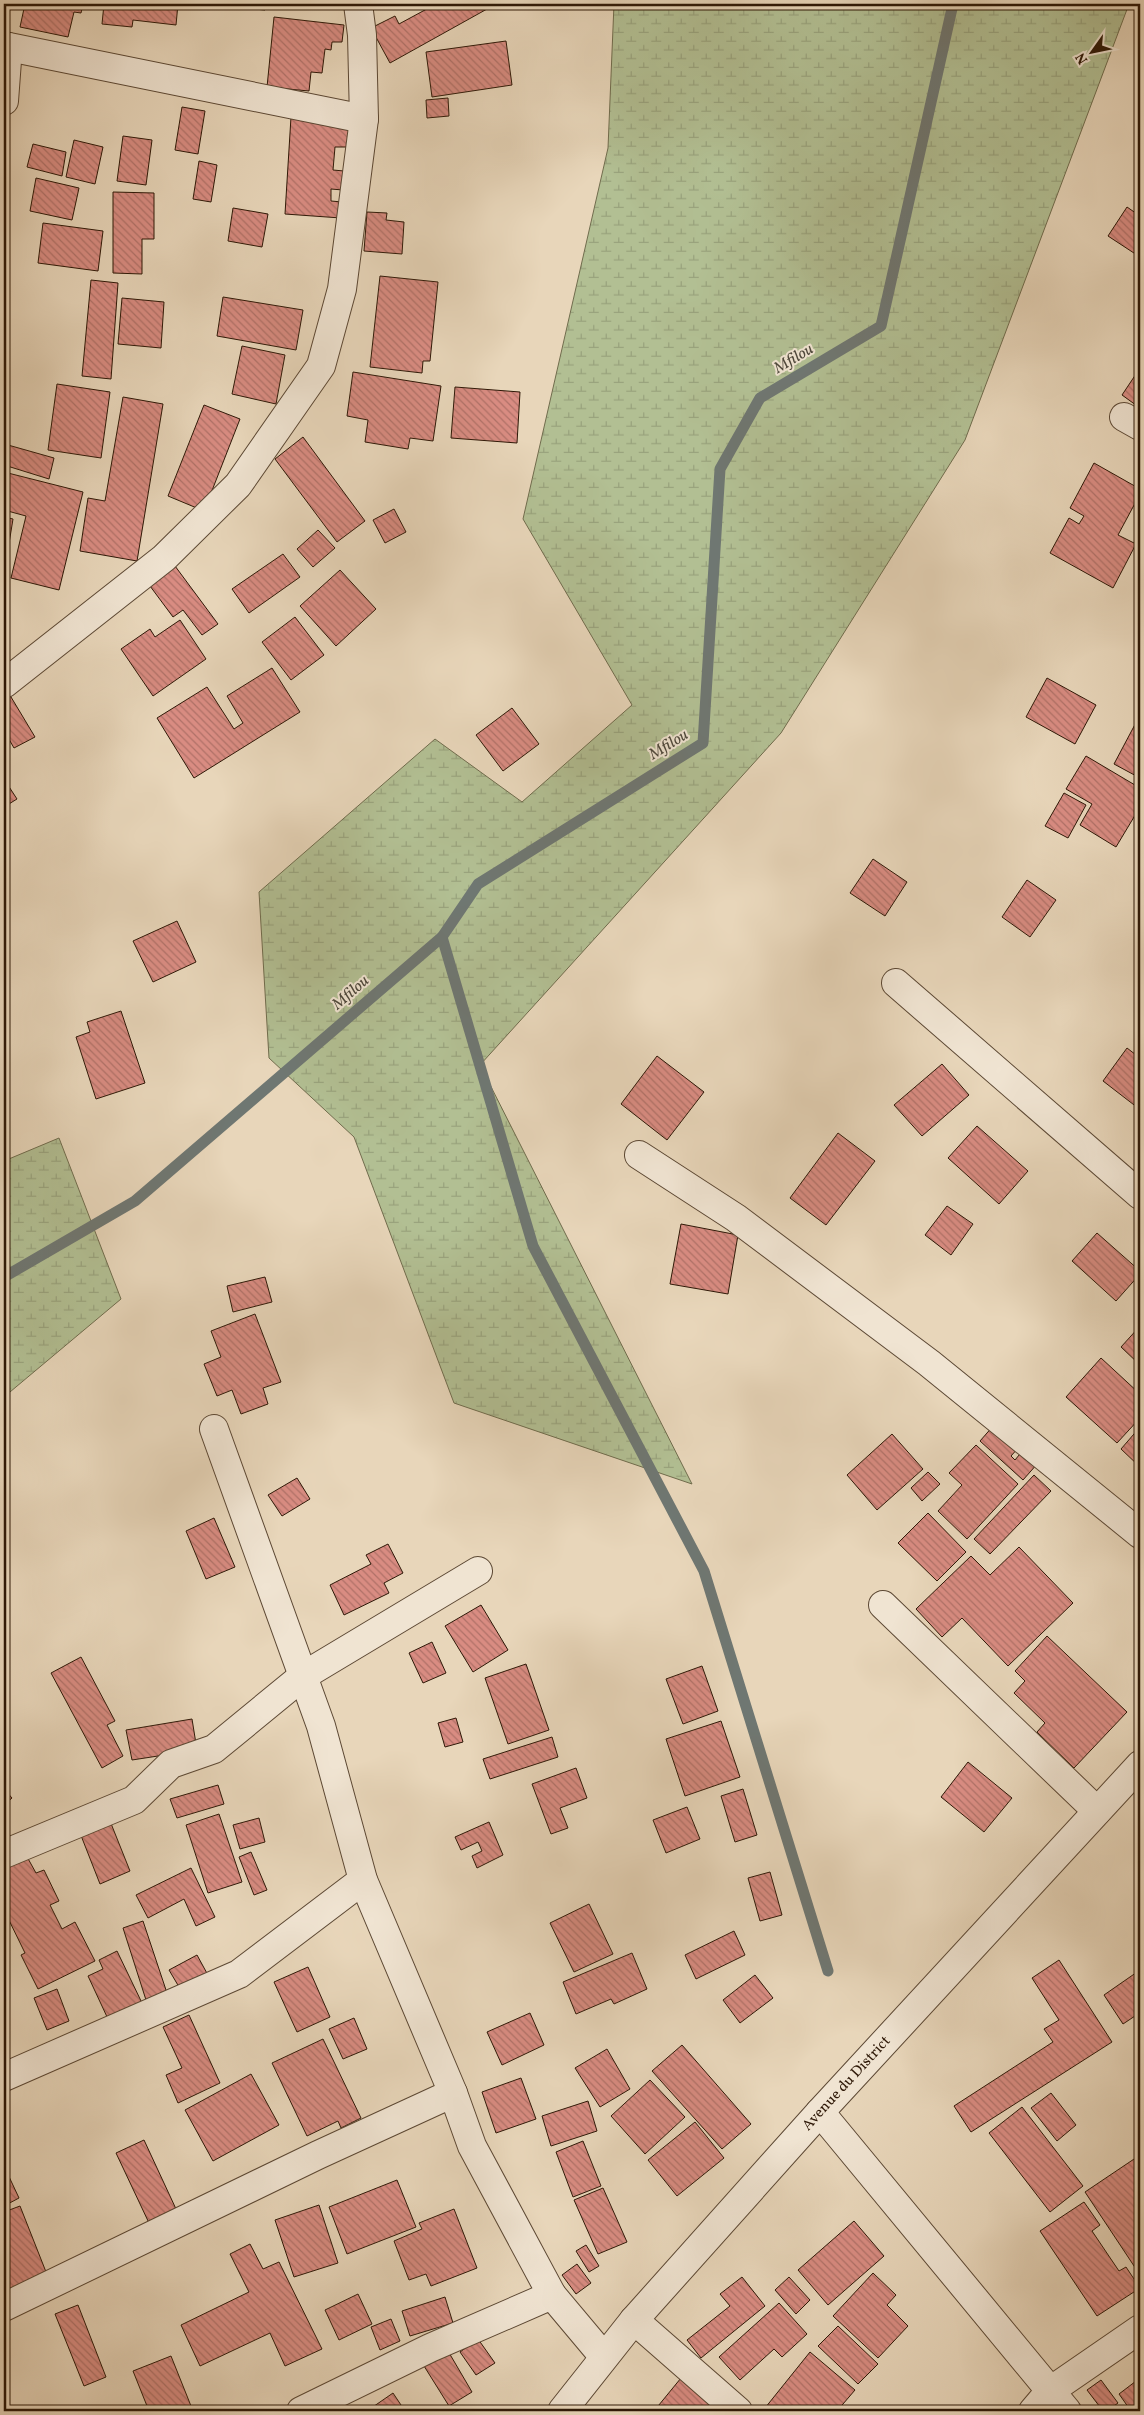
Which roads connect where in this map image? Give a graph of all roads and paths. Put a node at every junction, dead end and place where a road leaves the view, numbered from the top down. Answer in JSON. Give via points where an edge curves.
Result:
{"nodes":[{"id":1,"x":358,"y":4,"type":"edge"},
{"id":2,"x":6,"y":46,"type":"edge"},
{"id":3,"x":4,"y":101,"type":"edge"},
{"id":4,"x":364,"y":119,"type":"junction"},
{"id":5,"x":4,"y":684,"type":"edge"},
{"id":6,"x":896,"y":983,"type":"dead end"},
{"id":7,"x":639,"y":1155,"type":"dead end"},
{"id":8,"x":1140,"y":1195,"type":"edge"},
{"id":9,"x":214,"y":1429,"type":"dead end"},
{"id":10,"x":1140,"y":1534,"type":"edge"},
{"id":11,"x":478,"y":1572,"type":"dead end"},
{"id":12,"x":883,"y":1605,"type":"dead end"},
{"id":13,"x":303,"y":1676,"type":"junction"},
{"id":14,"x":1140,"y":1765,"type":"edge"},
{"id":15,"x":1097,"y":1810,"type":"junction"},
{"id":16,"x":4,"y":1854,"type":"edge"},
{"id":17,"x":363,"y":1880,"type":"junction"},
{"id":18,"x":4,"y":2077,"type":"edge"},
{"id":19,"x":453,"y":2093,"type":"junction"},
{"id":20,"x":820,"y":2112,"type":"junction"},
{"id":21,"x":552,"y":2296,"type":"junction"},
{"id":22,"x":4,"y":2306,"type":"edge"},
{"id":23,"x":634,"y":2320,"type":"junction"},
{"id":24,"x":1140,"y":2329,"type":"edge"},
{"id":25,"x":604,"y":2357,"type":"junction"},
{"id":26,"x":1050,"y":2405,"type":"edge"},
{"id":27,"x":301,"y":2411,"type":"edge"},
{"id":28,"x":562,"y":2411,"type":"edge"},
{"id":29,"x":738,"y":2411,"type":"edge"}],
"edges":[{"from":1,"to":4,"type":"street"},
{"from":2,"to":3,"type":"street"},
{"from":2,"to":4,"type":"street"},
{"from":4,"to":5,"type":"street","via":[[342,289],[321,366],[238,485],[164,558]]},
{"from":6,"to":8,"type":"street"},
{"from":7,"to":10,"type":"street","via":[[736,1218],[913,1351]]},
{"from":9,"to":13,"type":"street"},
{"from":11,"to":13,"type":"street"},
{"from":12,"to":15,"type":"street"},
{"from":13,"to":16,"type":"street","via":[[214,1749],[171,1764],[134,1800]]},
{"from":13,"to":17,"type":"street","via":[[321,1726]]},
{"from":14,"to":15,"type":"street","name":"Avenue du District"},
{"from":15,"to":20,"type":"street","name":"Avenue du District"},
{"from":17,"to":18,"type":"street","via":[[239,1974]]},
{"from":17,"to":19,"type":"street"},
{"from":19,"to":21,"type":"street","via":[[472,2146]]},
{"from":19,"to":22,"type":"street"},
{"from":20,"to":23,"type":"street","name":"Avenue du District"},
{"from":20,"to":26,"type":"street"},
{"from":21,"to":25,"type":"street"},
{"from":21,"to":27,"type":"street","via":[[430,2348]]},
{"from":23,"to":25,"type":"street","name":"Avenue du District"},
{"from":23,"to":29,"type":"street"},
{"from":24,"to":26,"type":"street"},
{"from":25,"to":28,"type":"street","name":"Avenue du District"}]}
